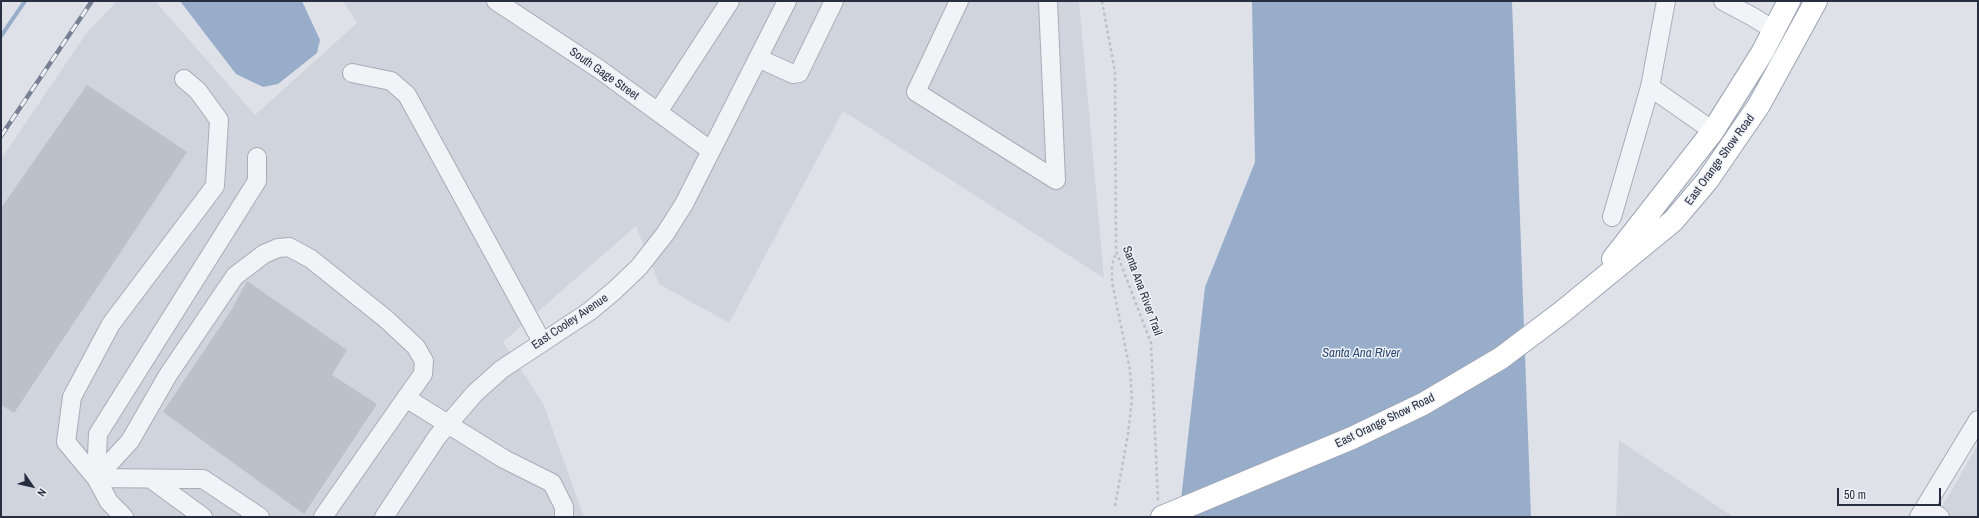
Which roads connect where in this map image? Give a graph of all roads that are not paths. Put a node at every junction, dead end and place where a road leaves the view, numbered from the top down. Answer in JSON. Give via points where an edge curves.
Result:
{"nodes":[{"id":1,"x":496,"y":1,"type":"edge"},
{"id":2,"x":730,"y":1,"type":"edge"},
{"id":3,"x":787,"y":1,"type":"edge"},
{"id":4,"x":834,"y":1,"type":"edge"},
{"id":5,"x":959,"y":1,"type":"edge"},
{"id":6,"x":1048,"y":1,"type":"edge"},
{"id":7,"x":1666,"y":1,"type":"edge"},
{"id":8,"x":1723,"y":1,"type":"edge"},
{"id":9,"x":1783,"y":4,"type":"edge"},
{"id":10,"x":1812,"y":10,"type":"edge"},
{"id":11,"x":1774,"y":30,"type":"junction"},
{"id":12,"x":758,"y":58,"type":"junction"},
{"id":13,"x":352,"y":73,"type":"dead end"},
{"id":14,"x":184,"y":79,"type":"dead end"},
{"id":15,"x":1650,"y":87,"type":"junction"},
{"id":16,"x":658,"y":112,"type":"junction"},
{"id":17,"x":1713,"y":131,"type":"junction"},
{"id":18,"x":710,"y":150,"type":"junction"},
{"id":19,"x":257,"y":157,"type":"dead end"},
{"id":20,"x":1612,"y":217,"type":"dead end"},
{"id":21,"x":1589,"y":290,"type":"junction"},
{"id":22,"x":542,"y":342,"type":"junction"},
{"id":23,"x":406,"y":398,"type":"junction"},
{"id":24,"x":1978,"y":420,"type":"edge"},
{"id":25,"x":448,"y":424,"type":"junction"},
{"id":26,"x":96,"y":478,"type":"junction"},
{"id":27,"x":151,"y":479,"type":"junction"},
{"id":28,"x":1922,"y":512,"type":"edge"},
{"id":29,"x":1160,"y":513,"type":"edge"},
{"id":30,"x":124,"y":517,"type":"edge"},
{"id":31,"x":203,"y":517,"type":"edge"},
{"id":32,"x":260,"y":517,"type":"edge"},
{"id":33,"x":322,"y":517,"type":"edge"},
{"id":34,"x":384,"y":517,"type":"edge"},
{"id":35,"x":564,"y":517,"type":"edge"},
{"id":36,"x":1940,"y":517,"type":"edge"}],
"edges":[{"from":1,"to":16,"type":"street","name":"South Gage Street","via":[[599,69]]},
{"from":2,"to":16,"type":"street"},
{"from":3,"to":12,"type":"street","name":"East Cooley Avenue"},
{"from":4,"to":12,"type":"street","via":[[800,73],[793,74]]},
{"from":5,"to":6,"type":"street","via":[[916,92],[1056,180]]},
{"from":7,"to":15,"type":"street"},
{"from":8,"to":11,"type":"street"},
{"from":9,"to":10,"type":"main road"},
{"from":9,"to":11,"type":"main road","name":"East Orange Show Road"},
{"from":10,"to":21,"type":"main road","name":"East Orange Show Road","via":[[1759,105],[1707,181],[1673,221]]},
{"from":11,"to":17,"type":"main road","name":"East Orange Show Road"},
{"from":12,"to":18,"type":"street","name":"East Cooley Avenue"},
{"from":13,"to":22,"type":"street","via":[[391,81],[407,95]]},
{"from":14,"to":26,"type":"street","via":[[198,91],[219,120],[215,186],[111,324],[72,397],[66,442]]},
{"from":15,"to":17,"type":"street"},
{"from":15,"to":20,"type":"street"},
{"from":16,"to":18,"type":"street","name":"South Gage Street"},
{"from":17,"to":21,"type":"main road","name":"East Orange Show Road"},
{"from":18,"to":22,"type":"street","name":"East Cooley Avenue","via":[[684,204],[639,267],[590,311]]},
{"from":19,"to":26,"type":"street","via":[[257,181],[98,434]]},
{"from":21,"to":29,"type":"main road","name":"East Orange Show Road","via":[[1538,332],[1501,358],[1423,404],[1352,438]]},
{"from":22,"to":25,"type":"street","name":"East Cooley Avenue","via":[[502,369],[475,393]]},
{"from":23,"to":25,"type":"street"},
{"from":23,"to":26,"type":"street","via":[[423,374],[424,362],[416,347],[386,319],[311,259],[289,246],[278,248],[264,254],[235,276],[168,375],[130,441]]},
{"from":23,"to":33,"type":"street"},
{"from":24,"to":28,"type":"street"},
{"from":25,"to":34,"type":"street","name":"East Cooley Avenue"},
{"from":25,"to":35,"type":"street","via":[[504,460],[552,483],[564,507]]},
{"from":26,"to":27,"type":"street"},
{"from":26,"to":30,"type":"street","via":[[109,502]]},
{"from":27,"to":31,"type":"street"},
{"from":27,"to":32,"type":"street","via":[[203,479]]},
{"from":28,"to":36,"type":"street"}]}
